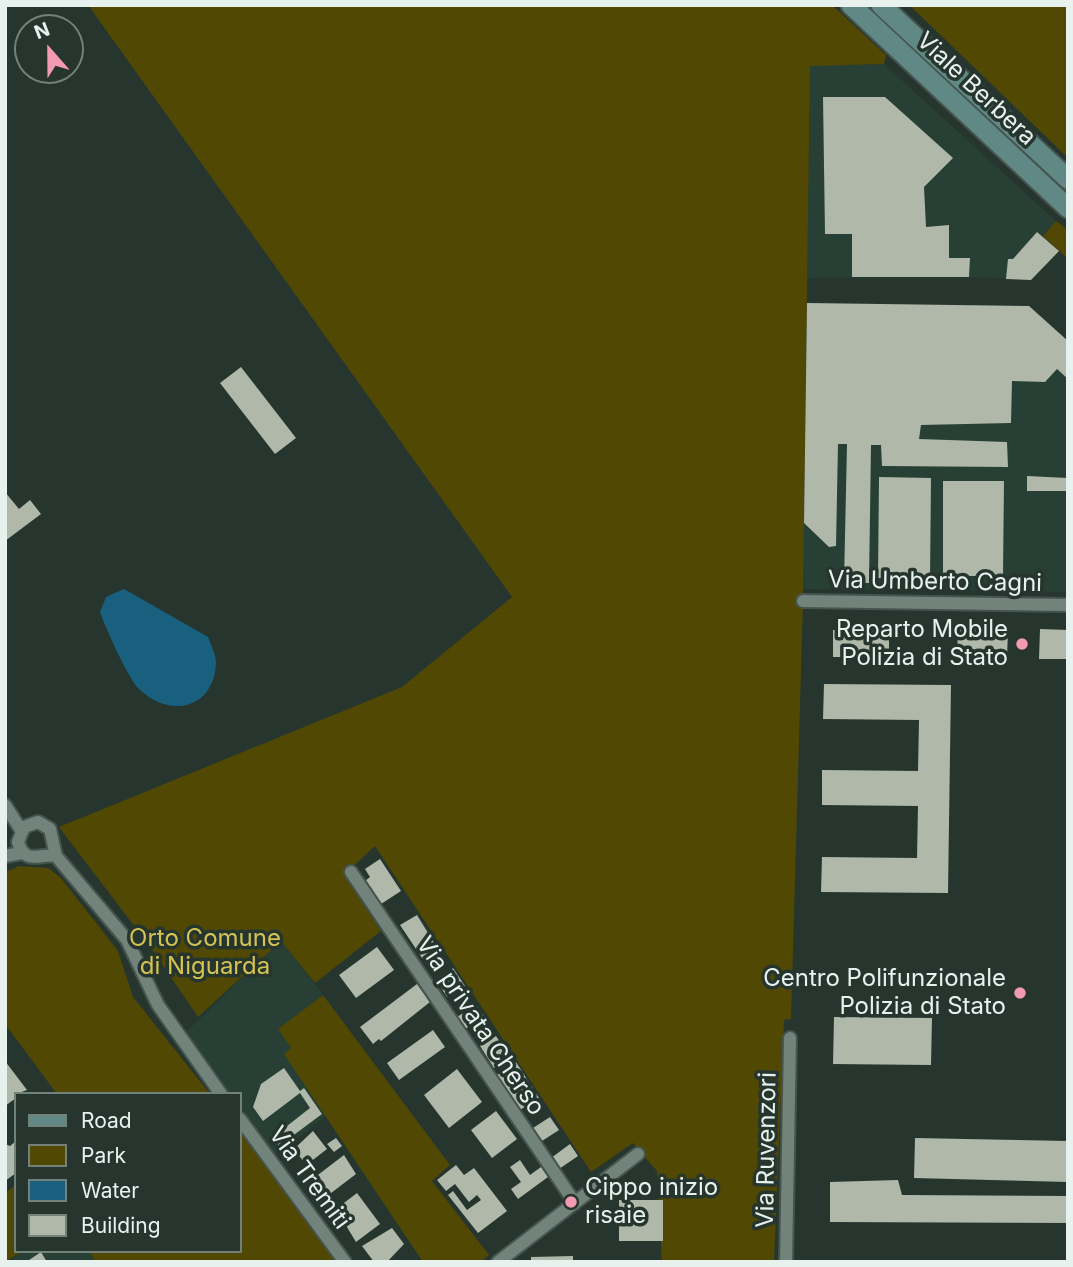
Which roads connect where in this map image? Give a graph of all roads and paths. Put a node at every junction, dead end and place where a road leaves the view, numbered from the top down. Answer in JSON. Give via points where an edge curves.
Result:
{"nodes":[{"id":1,"x":851,"y":5,"type":"edge"},
{"id":2,"x":881,"y":5,"type":"edge"},
{"id":3,"x":1068,"y":179,"type":"edge"},
{"id":4,"x":1068,"y":208,"type":"edge"},
{"id":5,"x":803,"y":601,"type":"dead end"},
{"id":6,"x":1068,"y":604,"type":"edge"},
{"id":7,"x":5,"y":805,"type":"edge"},
{"id":8,"x":21,"y":834,"type":"junction"},
{"id":9,"x":52,"y":852,"type":"junction"},
{"id":10,"x":5,"y":855,"type":"edge"},
{"id":11,"x":351,"y":872,"type":"dead end"},
{"id":12,"x":790,"y":1038,"type":"dead end"},
{"id":13,"x":220,"y":1092,"type":"edge"},
{"id":14,"x":242,"y":1122,"type":"edge"},
{"id":15,"x":638,"y":1154,"type":"dead end"},
{"id":16,"x":575,"y":1203,"type":"junction"},
{"id":17,"x":345,"y":1262,"type":"edge"},
{"id":18,"x":498,"y":1262,"type":"edge"},
{"id":19,"x":786,"y":1262,"type":"edge"}],
"edges":[{"from":1,"to":4,"type":"street","name":"Viale Berbera"},
{"from":2,"to":3,"type":"street","name":"Viale Berbera"},
{"from":5,"to":6,"type":"street","name":"Via Umberto Cagni"},
{"from":7,"to":8,"type":"street"},
{"from":8,"to":9,"type":"street","via":[[32,858]]},
{"from":8,"to":9,"type":"street","via":[[38,822],[49,827],[54,836]]},
{"from":8,"to":10,"type":"street"},
{"from":9,"to":13,"type":"street","via":[[127,940],[158,1005]]},
{"from":11,"to":16,"type":"street","name":"Via privata Cherso"},
{"from":12,"to":19,"type":"street","name":"Via Ruvenzori"},
{"from":14,"to":17,"type":"street","name":"Via Tremiti"},
{"from":15,"to":16,"type":"street"},
{"from":16,"to":18,"type":"street"}]}
